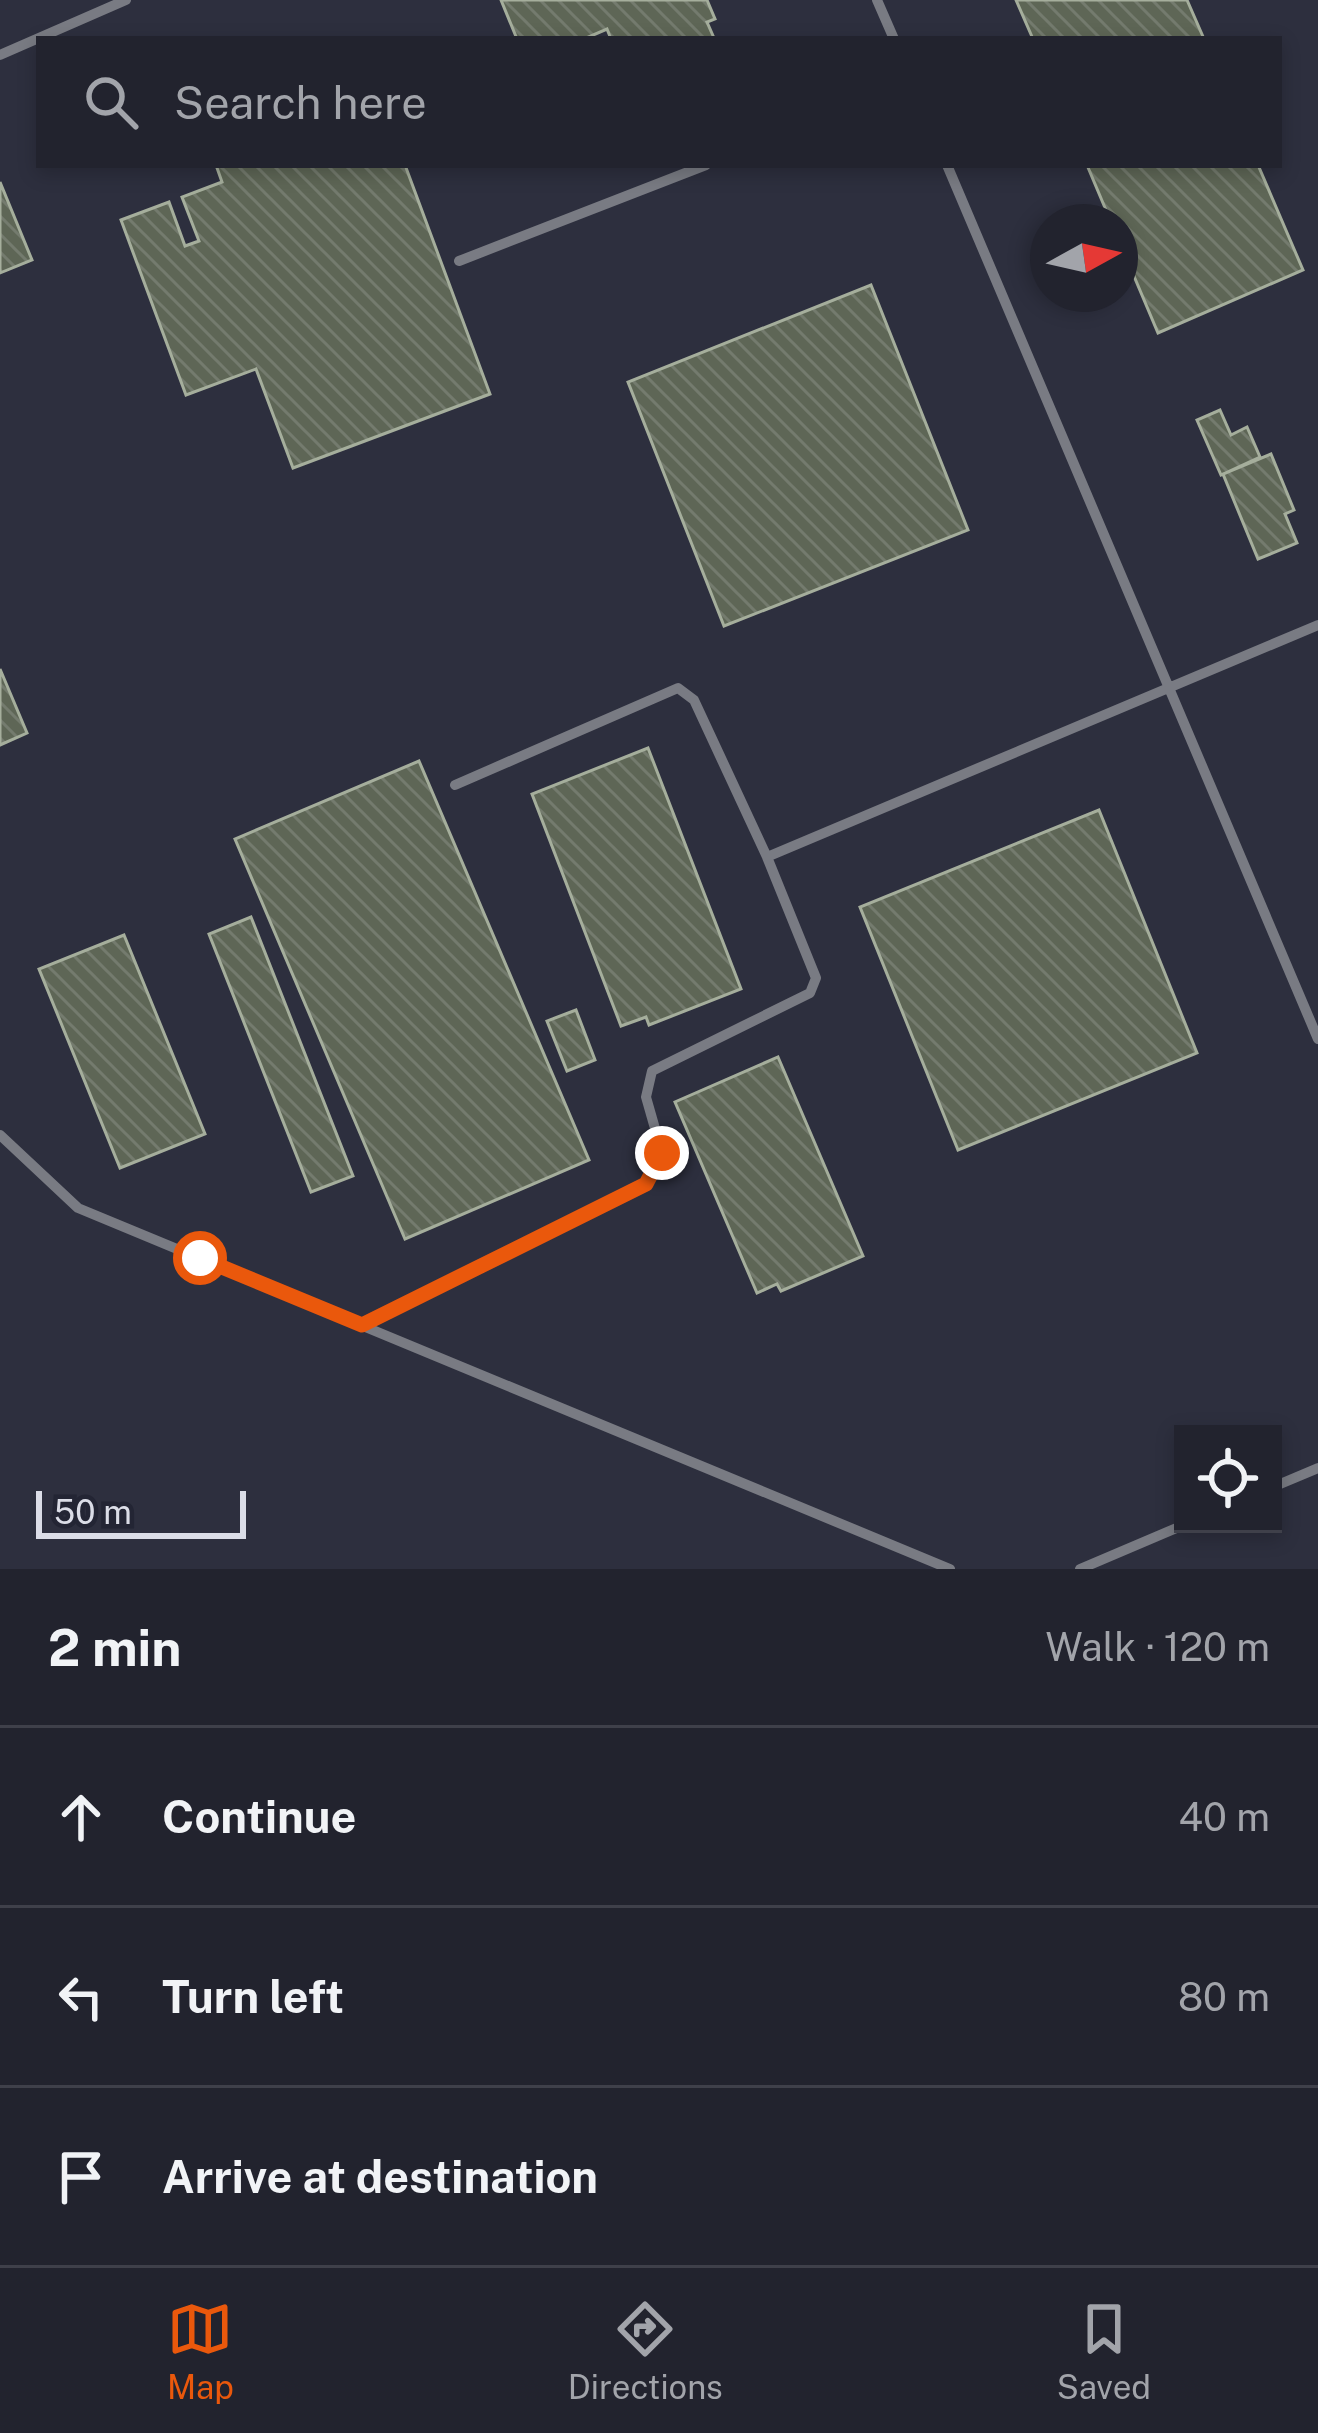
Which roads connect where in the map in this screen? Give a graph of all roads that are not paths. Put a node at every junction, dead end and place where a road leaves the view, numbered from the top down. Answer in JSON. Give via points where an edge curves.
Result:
{"nodes":[{"id":1,"x":126,"y":0,"type":"edge"},
{"id":2,"x":878,"y":0,"type":"edge"},
{"id":3,"x":44,"y":36,"type":"edge"},
{"id":4,"x":893,"y":36,"type":"edge"},
{"id":5,"x":36,"y":39,"type":"edge"},
{"id":6,"x":0,"y":55,"type":"edge"},
{"id":7,"x":698,"y":168,"type":"edge"},
{"id":8,"x":948,"y":168,"type":"edge"},
{"id":9,"x":460,"y":261,"type":"dead end"},
{"id":10,"x":1318,"y":625,"type":"edge"},
{"id":11,"x":1169,"y":688,"type":"junction"},
{"id":12,"x":455,"y":785,"type":"dead end"},
{"id":13,"x":767,"y":857,"type":"junction"},
{"id":14,"x":1318,"y":1039,"type":"edge"},
{"id":15,"x":0,"y":1135,"type":"edge"},
{"id":16,"x":362,"y":1325,"type":"junction"},
{"id":17,"x":1318,"y":1468,"type":"edge"},
{"id":18,"x":1282,"y":1483,"type":"edge"},
{"id":19,"x":1174,"y":1529,"type":"edge"},
{"id":20,"x":950,"y":1569,"type":"edge"},
{"id":21,"x":1080,"y":1569,"type":"edge"}],
"edges":[{"from":1,"to":3,"type":"lane"},
{"from":2,"to":4,"type":"lane"},
{"from":5,"to":6,"type":"lane"},
{"from":7,"to":9,"type":"lane"},
{"from":8,"to":11,"type":"lane"},
{"from":10,"to":11,"type":"lane"},
{"from":11,"to":13,"type":"lane"},
{"from":11,"to":14,"type":"lane"},
{"from":12,"to":13,"type":"lane","via":[[678,688],[694,700]]},
{"from":13,"to":16,"type":"lane","via":[[816,978],[810,993],[652,1071],[646,1096],[662,1153],[646,1184]]},
{"from":15,"to":16,"type":"lane","via":[[78,1208]]},
{"from":16,"to":20,"type":"lane"},
{"from":17,"to":18,"type":"lane"},
{"from":19,"to":21,"type":"lane"}]}
